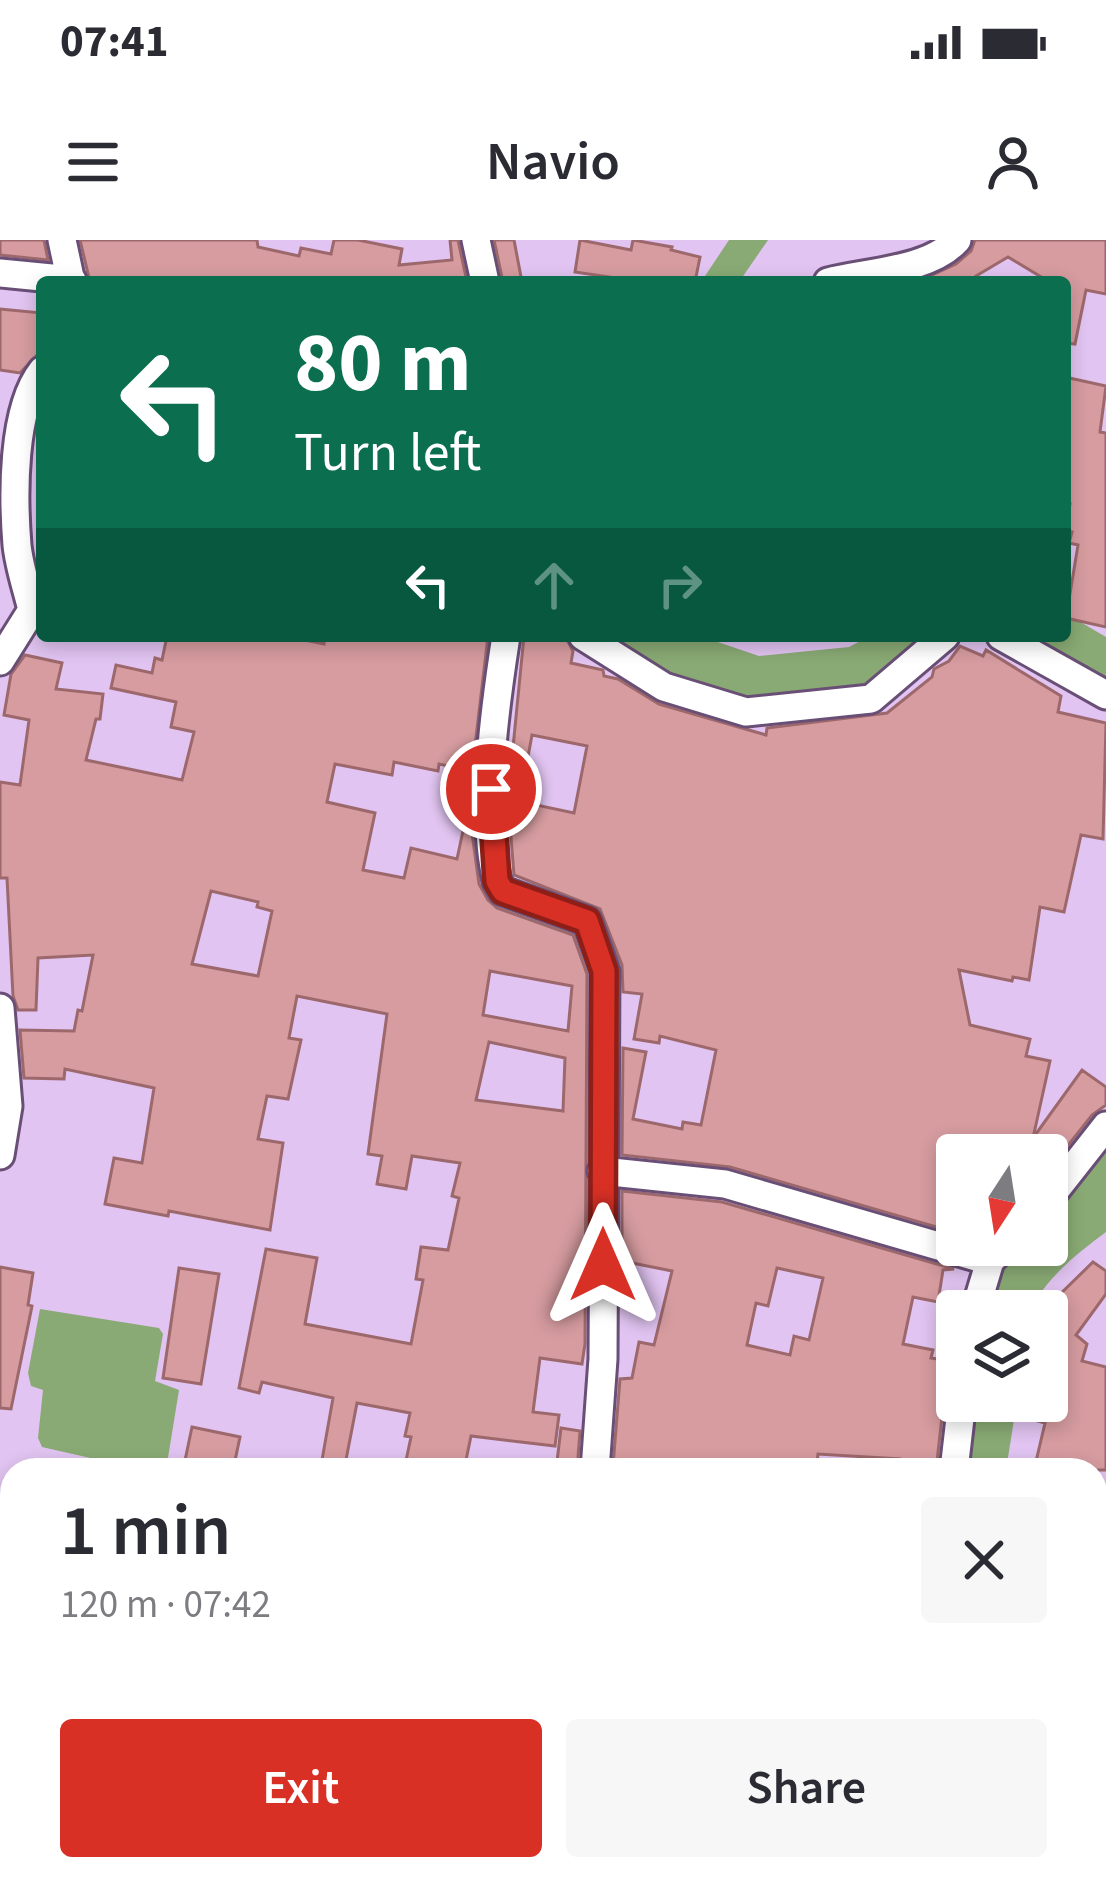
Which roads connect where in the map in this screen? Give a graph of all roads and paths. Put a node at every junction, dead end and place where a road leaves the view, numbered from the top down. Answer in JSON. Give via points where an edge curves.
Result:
{"nodes":[{"id":1,"x":62,"y":240,"type":"edge"},
{"id":2,"x":476,"y":240,"type":"edge"},
{"id":3,"x":957,"y":240,"type":"edge"},
{"id":4,"x":0,"y":273,"type":"edge"},
{"id":5,"x":71,"y":276,"type":"edge"},
{"id":6,"x":484,"y":276,"type":"edge"},
{"id":7,"x":857,"y":276,"type":"edge"},
{"id":8,"x":36,"y":277,"type":"edge"},
{"id":9,"x":36,"y":378,"type":"edge"},
{"id":10,"x":36,"y":603,"type":"edge"},
{"id":11,"x":36,"y":607,"type":"edge"},
{"id":12,"x":505,"y":642,"type":"edge"},
{"id":13,"x":594,"y":642,"type":"edge"},
{"id":14,"x":938,"y":642,"type":"edge"},
{"id":15,"x":1012,"y":642,"type":"edge"},
{"id":16,"x":0,"y":661,"type":"edge"},
{"id":17,"x":1106,"y":694,"type":"edge"},
{"id":18,"x":0,"y":1008,"type":"edge"},
{"id":19,"x":1106,"y":1126,"type":"edge"},
{"id":20,"x":0,"y":1155,"type":"edge"},
{"id":21,"x":602,"y":1171,"type":"junction"},
{"id":22,"x":1068,"y":1174,"type":"edge"},
{"id":23,"x":936,"y":1237,"type":"edge"},
{"id":24,"x":959,"y":1422,"type":"edge"},
{"id":25,"x":596,"y":1458,"type":"edge"},
{"id":26,"x":955,"y":1458,"type":"edge"}],
"edges":[{"from":1,"to":5,"type":"street"},
{"from":2,"to":6,"type":"street"},
{"from":3,"to":7,"type":"street","via":[[910,265]]},
{"from":4,"to":8,"type":"street"},
{"from":9,"to":10,"type":"street","via":[[17,458],[17,548]]},
{"from":11,"to":16,"type":"street"},
{"from":12,"to":21,"type":"street","via":[[491,789],[494,869],[503,891],[587,921],[604,971]]},
{"from":13,"to":14,"type":"street","via":[[664,686],[746,712],[871,699]]},
{"from":15,"to":17,"type":"street"},
{"from":18,"to":20,"type":"street","via":[[8,1106]]},
{"from":19,"to":22,"type":"street"},
{"from":21,"to":23,"type":"street","via":[[725,1184]]},
{"from":21,"to":25,"type":"street"},
{"from":24,"to":26,"type":"street"}]}
